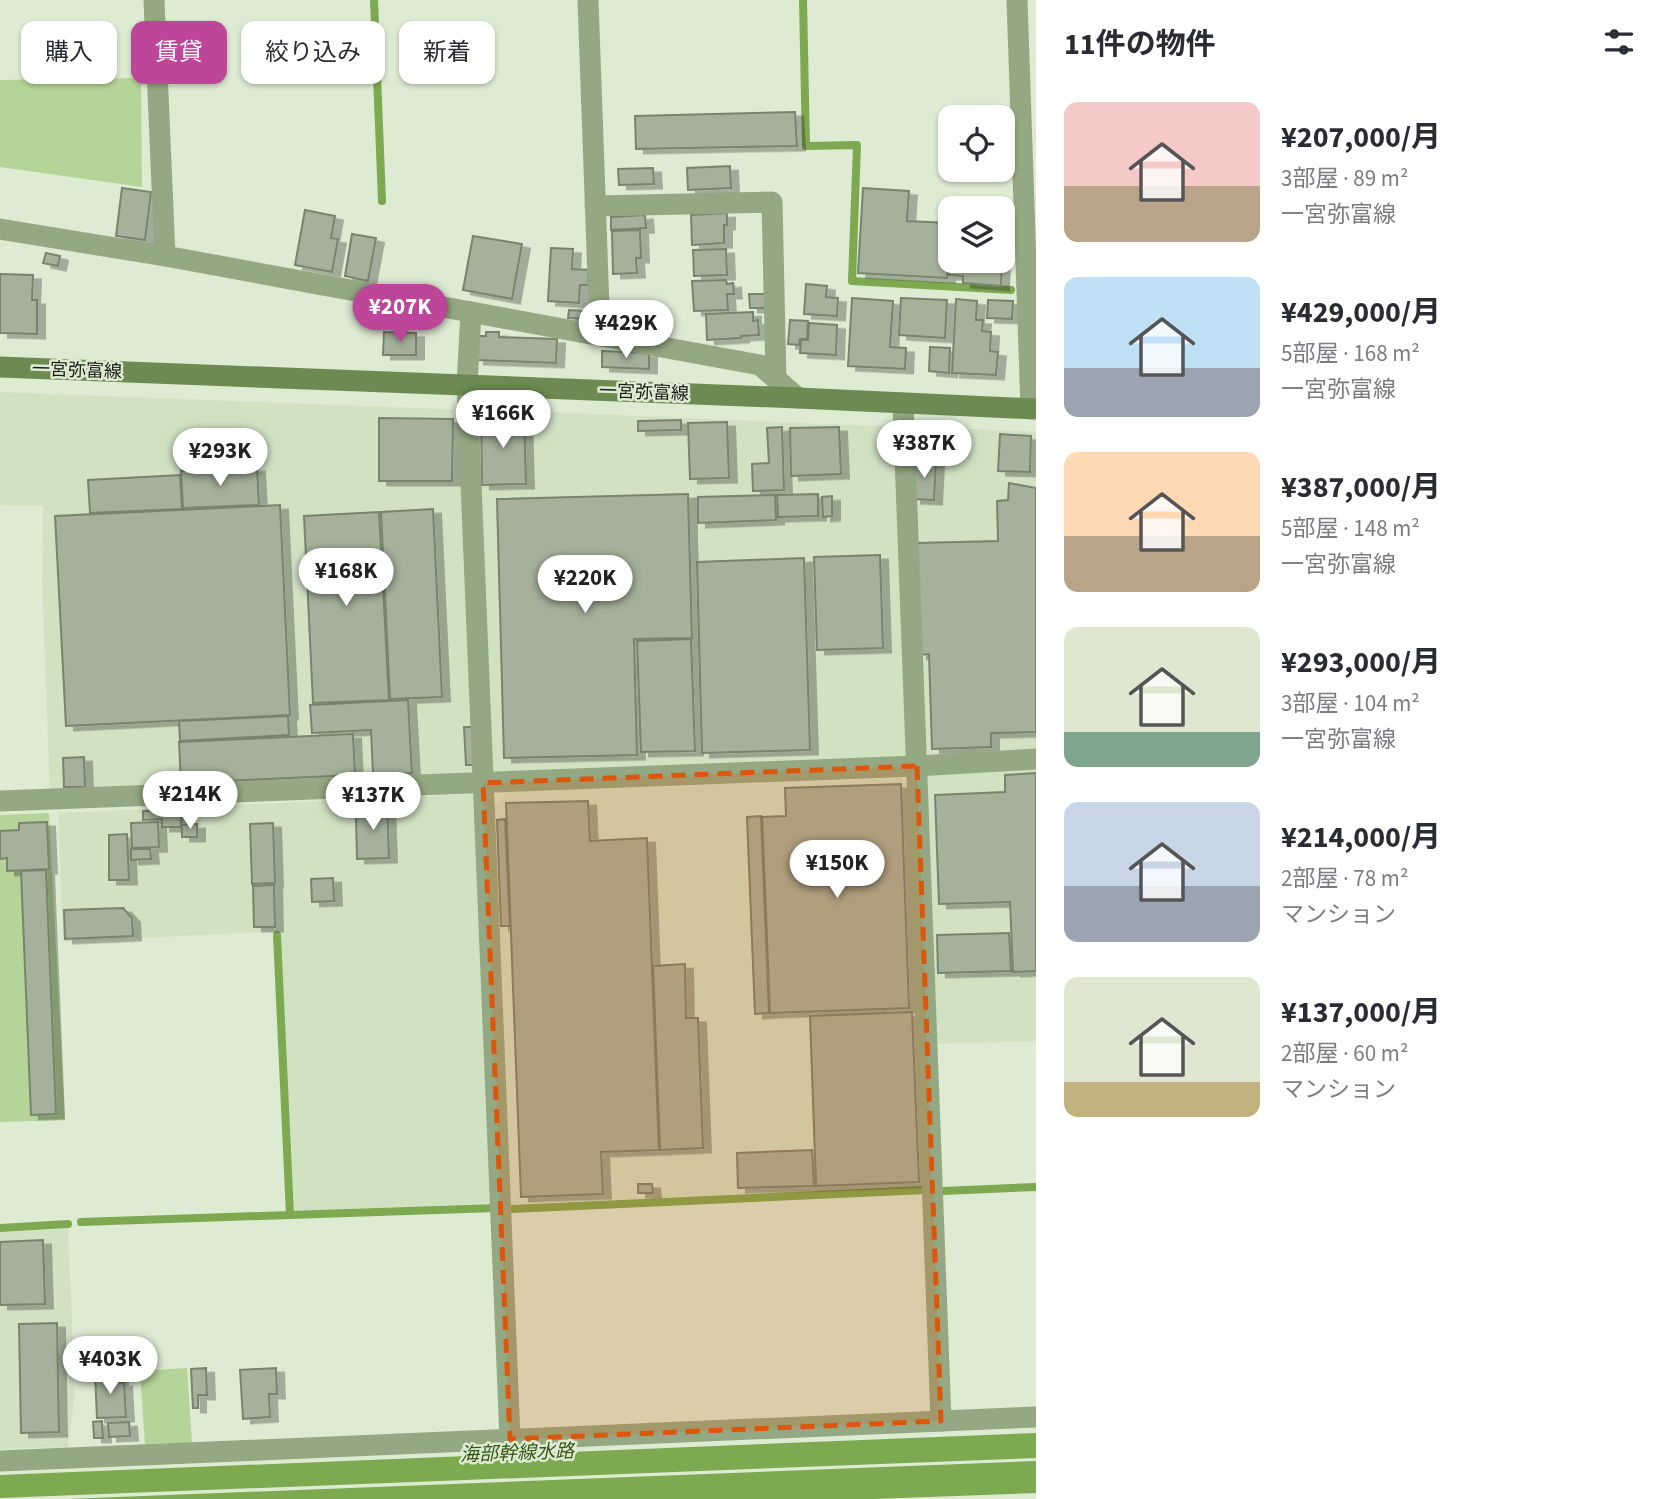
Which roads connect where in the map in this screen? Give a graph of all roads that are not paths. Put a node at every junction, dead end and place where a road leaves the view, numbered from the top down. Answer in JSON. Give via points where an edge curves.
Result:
{"nodes":[{"id":1,"x":154,"y":0,"type":"edge"},
{"id":2,"x":588,"y":0,"type":"edge"},
{"id":3,"x":1017,"y":0,"type":"edge"},
{"id":4,"x":595,"y":206,"type":"junction"},
{"id":5,"x":0,"y":229,"type":"edge"},
{"id":6,"x":165,"y":256,"type":"junction"},
{"id":7,"x":471,"y":312,"type":"junction"},
{"id":8,"x":600,"y":335,"type":"junction"},
{"id":9,"x":0,"y":368,"type":"edge"},
{"id":10,"x":776,"y":379,"type":"junction"},
{"id":11,"x":467,"y":385,"type":"junction"},
{"id":12,"x":798,"y":398,"type":"junction"},
{"id":13,"x":903,"y":403,"type":"junction"},
{"id":14,"x":1034,"y":409,"type":"edge"},
{"id":15,"x":1036,"y":759,"type":"edge"},
{"id":16,"x":917,"y":766,"type":"junction"},
{"id":17,"x":483,"y":783,"type":"junction"},
{"id":18,"x":0,"y":801,"type":"edge"},
{"id":19,"x":1036,"y":1417,"type":"edge"},
{"id":20,"x":941,"y":1421,"type":"junction"},
{"id":21,"x":510,"y":1439,"type":"junction"},
{"id":22,"x":0,"y":1461,"type":"edge"}],
"edges":[{"from":1,"to":6,"type":"street"},
{"from":2,"to":4,"type":"street"},
{"from":3,"to":14,"type":"street"},
{"from":4,"to":8,"type":"street"},
{"from":4,"to":10,"type":"street","via":[[772,202]]},
{"from":5,"to":6,"type":"street"},
{"from":6,"to":7,"type":"street"},
{"from":7,"to":8,"type":"street"},
{"from":7,"to":11,"type":"street"},
{"from":8,"to":10,"type":"street","via":[[760,365]]},
{"from":9,"to":11,"type":"main road","name":"一宮弥富線"},
{"from":10,"to":12,"type":"street"},
{"from":11,"to":12,"type":"main road","name":"一宮弥富線"},
{"from":11,"to":17,"type":"street"},
{"from":12,"to":13,"type":"main road","name":"一宮弥富線"},
{"from":13,"to":14,"type":"main road","name":"一宮弥富線"},
{"from":13,"to":16,"type":"street"},
{"from":15,"to":16,"type":"street"},
{"from":16,"to":17,"type":"street"},
{"from":16,"to":20,"type":"street"},
{"from":17,"to":18,"type":"street"},
{"from":17,"to":21,"type":"street"},
{"from":19,"to":20,"type":"street"},
{"from":20,"to":21,"type":"street"},
{"from":21,"to":22,"type":"street"}]}
